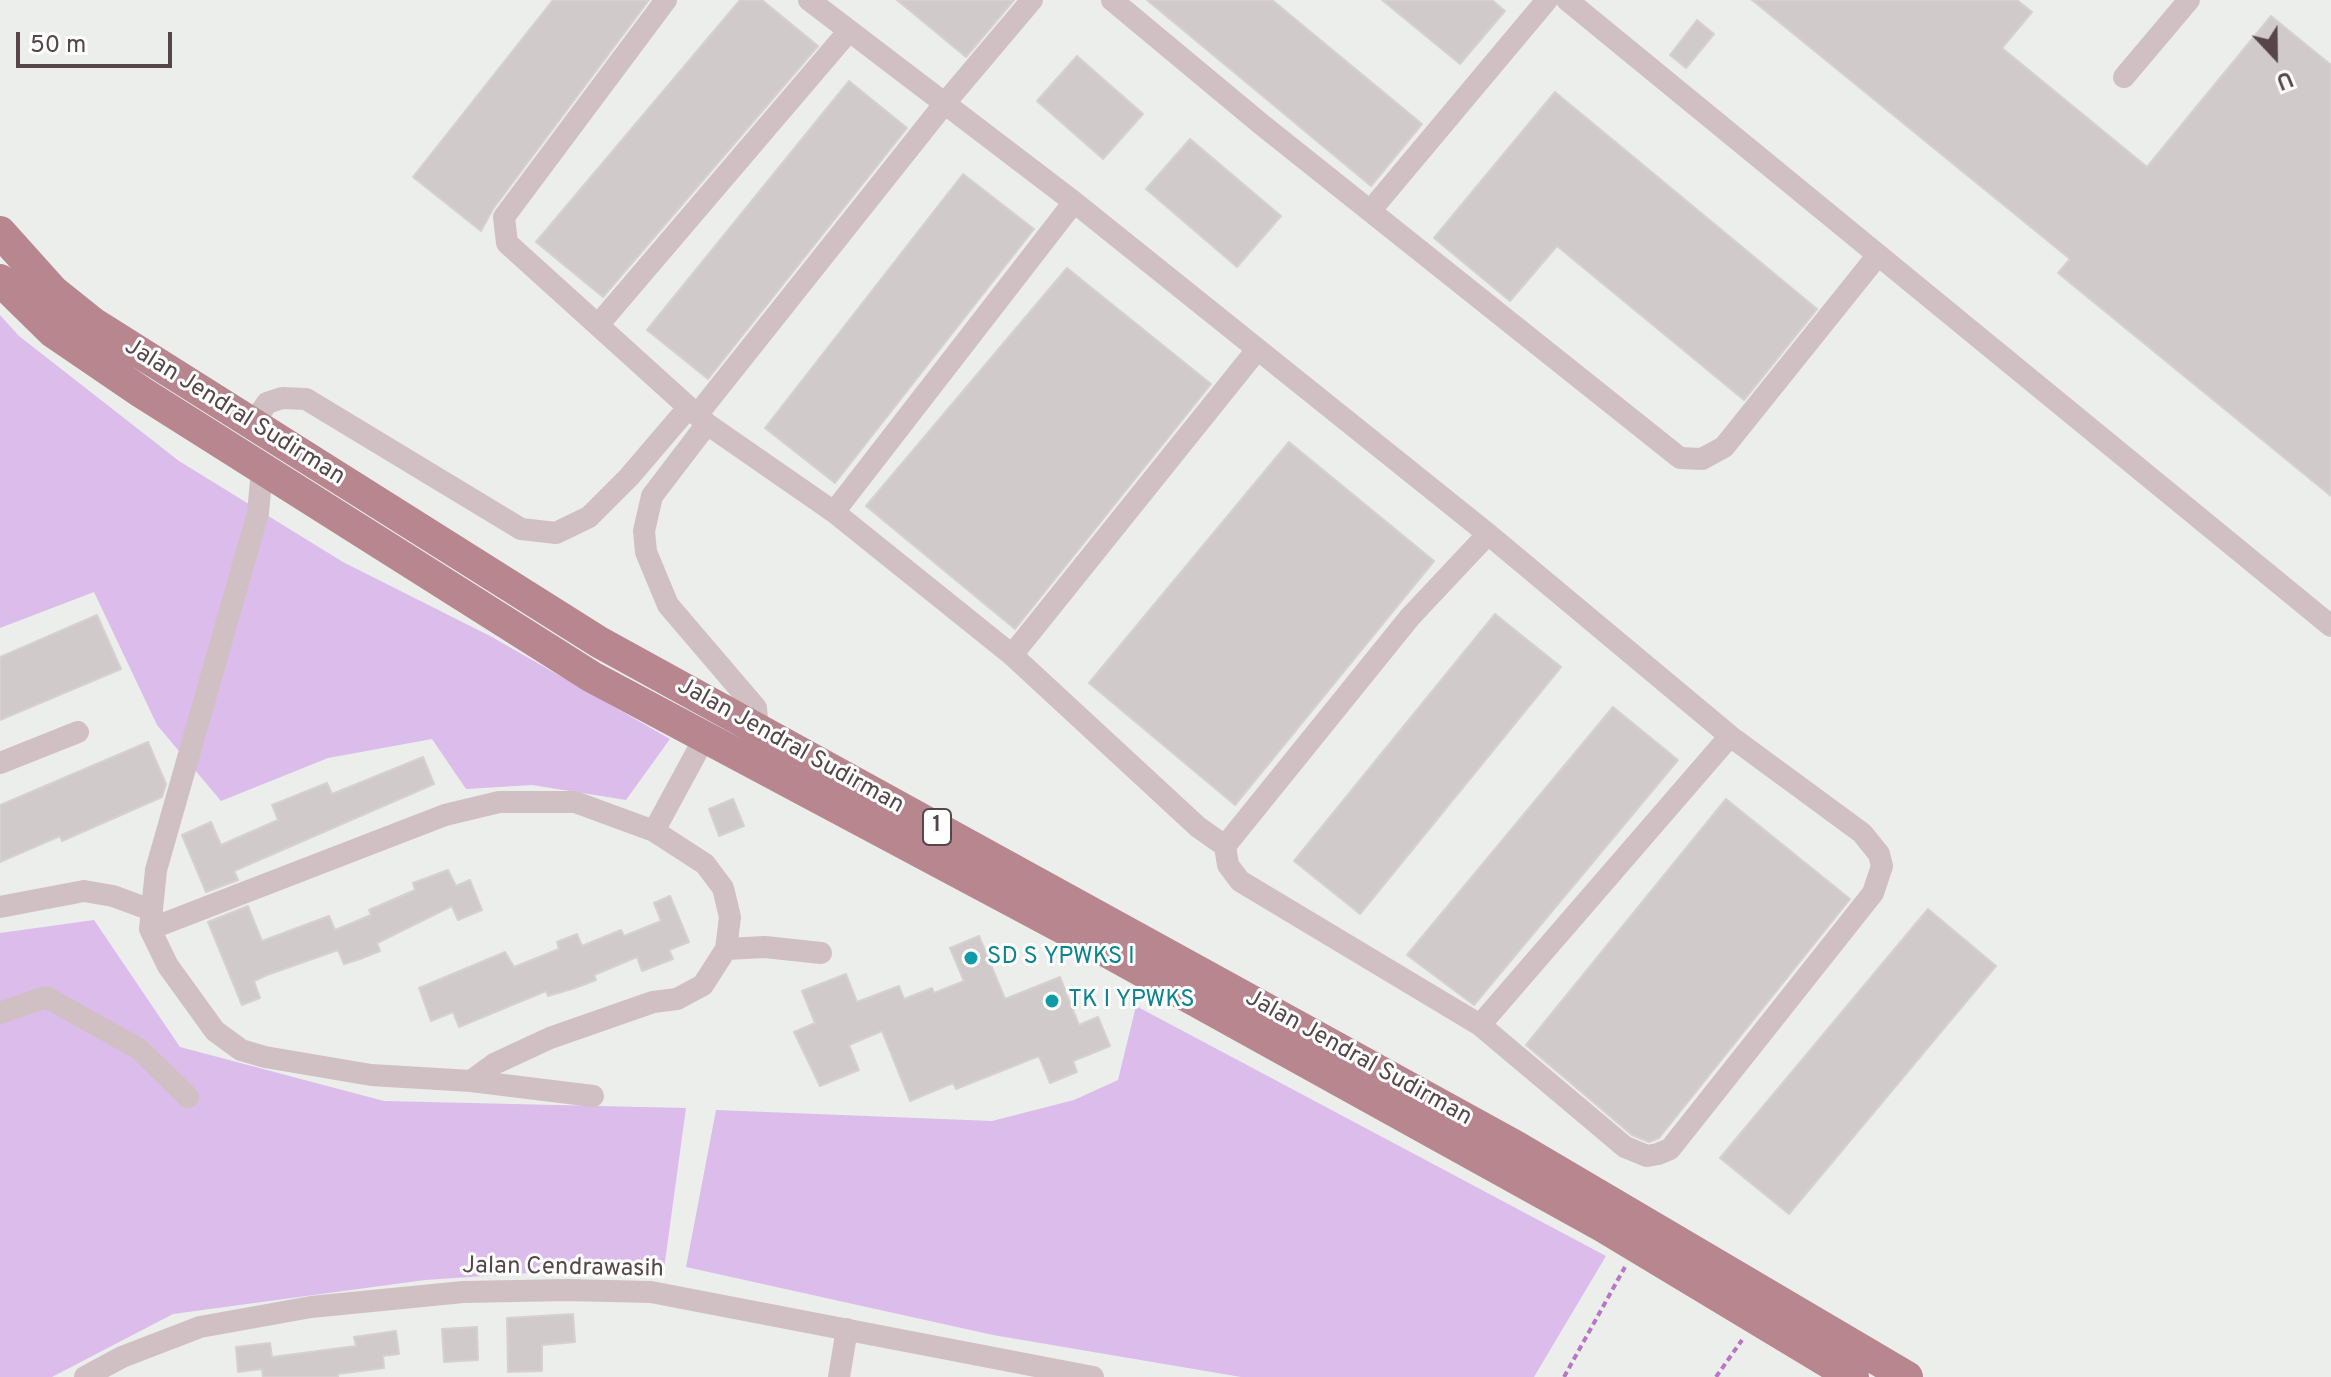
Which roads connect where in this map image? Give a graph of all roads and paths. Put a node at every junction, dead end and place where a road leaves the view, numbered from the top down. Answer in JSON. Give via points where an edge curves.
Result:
{"nodes":[{"id":1,"x":666,"y":0,"type":"edge"},
{"id":2,"x":809,"y":0,"type":"edge"},
{"id":3,"x":1032,"y":0,"type":"edge"},
{"id":4,"x":1112,"y":0,"type":"edge"},
{"id":5,"x":1547,"y":0,"type":"edge"},
{"id":6,"x":1567,"y":0,"type":"edge"},
{"id":7,"x":2189,"y":0,"type":"edge"},
{"id":8,"x":848,"y":32,"type":"junction"},
{"id":9,"x":2124,"y":77,"type":"dead end"},
{"id":10,"x":945,"y":103,"type":"junction"},
{"id":11,"x":1074,"y":202,"type":"junction"},
{"id":12,"x":1371,"y":210,"type":"junction"},
{"id":13,"x":0,"y":232,"type":"edge"},
{"id":14,"x":1878,"y":255,"type":"junction"},
{"id":15,"x":0,"y":280,"type":"edge"},
{"id":16,"x":598,"y":325,"type":"junction"},
{"id":17,"x":1256,"y":351,"type":"junction"},
{"id":18,"x":697,"y":416,"type":"junction"},
{"id":19,"x":251,"y":426,"type":"junction"},
{"id":20,"x":262,"y":470,"type":"junction"},
{"id":21,"x":834,"y":512,"type":"junction"},
{"id":22,"x":1488,"y":534,"type":"junction"},
{"id":23,"x":2331,"y":626,"type":"edge"},
{"id":24,"x":1012,"y":655,"type":"junction"},
{"id":25,"x":758,"y":731,"type":"junction"},
{"id":26,"x":78,"y":732,"type":"dead end"},
{"id":27,"x":1730,"y":736,"type":"junction"},
{"id":28,"x":705,"y":737,"type":"junction"},
{"id":29,"x":0,"y":763,"type":"edge"},
{"id":30,"x":654,"y":831,"type":"junction"},
{"id":31,"x":1225,"y":846,"type":"junction"},
{"id":32,"x":0,"y":907,"type":"edge"},
{"id":33,"x":150,"y":919,"type":"junction"},
{"id":34,"x":726,"y":949,"type":"junction"},
{"id":35,"x":821,"y":953,"type":"dead end"},
{"id":36,"x":0,"y":1013,"type":"edge"},
{"id":37,"x":1480,"y":1025,"type":"junction"},
{"id":38,"x":471,"y":1081,"type":"junction"},
{"id":39,"x":593,"y":1096,"type":"dead end"},
{"id":40,"x":188,"y":1097,"type":"dead end"},
{"id":41,"x":1635,"y":1248,"type":"junction"},
{"id":42,"x":1757,"y":1318,"type":"junction"},
{"id":43,"x":847,"y":1329,"type":"junction"},
{"id":44,"x":124,"y":1367,"type":"edge"},
{"id":45,"x":85,"y":1377,"type":"edge"},
{"id":46,"x":839,"y":1377,"type":"edge"},
{"id":47,"x":1093,"y":1377,"type":"edge"},
{"id":48,"x":1564,"y":1377,"type":"edge"},
{"id":49,"x":1716,"y":1377,"type":"edge"},
{"id":50,"x":1853,"y":1377,"type":"edge"},
{"id":51,"x":1907,"y":1377,"type":"edge"}],
"edges":[{"from":1,"to":16,"type":"street","via":[[504,217],[507,243]]},
{"from":2,"to":8,"type":"street"},
{"from":3,"to":10,"type":"street"},
{"from":4,"to":12,"type":"street"},
{"from":5,"to":12,"type":"street"},
{"from":6,"to":14,"type":"street"},
{"from":7,"to":9,"type":"street"},
{"from":8,"to":10,"type":"street"},
{"from":8,"to":16,"type":"street"},
{"from":10,"to":11,"type":"street"},
{"from":10,"to":18,"type":"street"},
{"from":11,"to":17,"type":"street"},
{"from":11,"to":21,"type":"street"},
{"from":12,"to":14,"type":"street","via":[[1680,458],[1702,459],[1724,447]]},
{"from":13,"to":19,"type":"highway","name":"Jalan Jendral Sudirman","number":"1","via":[[53,291],[93,323]]},
{"from":14,"to":23,"type":"street"},
{"from":15,"to":20,"type":"highway","name":"Jalan Jendral Sudirman","number":"1","via":[[53,332]]},
{"from":16,"to":18,"type":"street"},
{"from":17,"to":22,"type":"street"},
{"from":17,"to":24,"type":"street"},
{"from":18,"to":19,"type":"street","via":[[589,517],[556,533],[521,529],[306,399],[267,403]]},
{"from":18,"to":21,"type":"street"},
{"from":18,"to":25,"type":"street","via":[[652,496],[644,531],[646,552],[668,605],[756,708]]},
{"from":19,"to":25,"type":"highway","name":"Jalan Jendral Sudirman","number":"1","via":[[599,642]]},
{"from":20,"to":28,"type":"highway","name":"Jalan Jendral Sudirman","number":"1","via":[[592,677]]},
{"from":20,"to":33,"type":"street","via":[[258,513],[156,870]]},
{"from":21,"to":24,"type":"street"},
{"from":22,"to":27,"type":"street"},
{"from":22,"to":31,"type":"street","via":[[1410,617]]},
{"from":24,"to":31,"type":"street"},
{"from":25,"to":51,"type":"highway","name":"Jalan Jendral Sudirman","number":"1","via":[[1515,1146]]},
{"from":26,"to":29,"type":"street"},
{"from":27,"to":37,"type":"street"},
{"from":27,"to":37,"type":"street","via":[[1862,833],[1882,866],[1873,893],[1670,1149],[1647,1156],[1625,1147]]},
{"from":28,"to":30,"type":"street"},
{"from":28,"to":41,"type":"highway","name":"Jalan Jendral Sudirman","number":"1","via":[[1102,949]]},
{"from":30,"to":33,"type":"street","via":[[575,802],[499,802],[445,815]]},
{"from":30,"to":34,"type":"street","via":[[705,864],[723,888],[730,917]]},
{"from":31,"to":37,"type":"street","via":[[1228,865],[1240,881]]},
{"from":32,"to":33,"type":"street","via":[[84,891]]},
{"from":33,"to":38,"type":"street","via":[[185,995],[215,1031],[241,1050],[371,1075]]},
{"from":34,"to":35,"type":"street"},
{"from":34,"to":38,"type":"street","via":[[703,985],[677,999],[587,1023],[494,1064]]},
{"from":36,"to":40,"type":"street","via":[[46,997],[139,1049]]},
{"from":38,"to":39,"type":"street"},
{"from":41,"to":42,"type":"highway","name":"Jalan Jendral Sudirman","number":"1"},
{"from":41,"to":48,"type":"path"},
{"from":42,"to":49,"type":"path"},
{"from":42,"to":50,"type":"highway","name":"Jalan Jendral Sudirman","number":"1"},
{"from":43,"to":44,"type":"street","name":"Jalan Cendrawasih","via":[[651,1292],[463,1292],[311,1307],[200,1327]]},
{"from":43,"to":46,"type":"street"},
{"from":43,"to":47,"type":"street","name":"Jalan Cendrawasih"},
{"from":44,"to":45,"type":"street","name":"Jalan Cendrawasih"}]}
